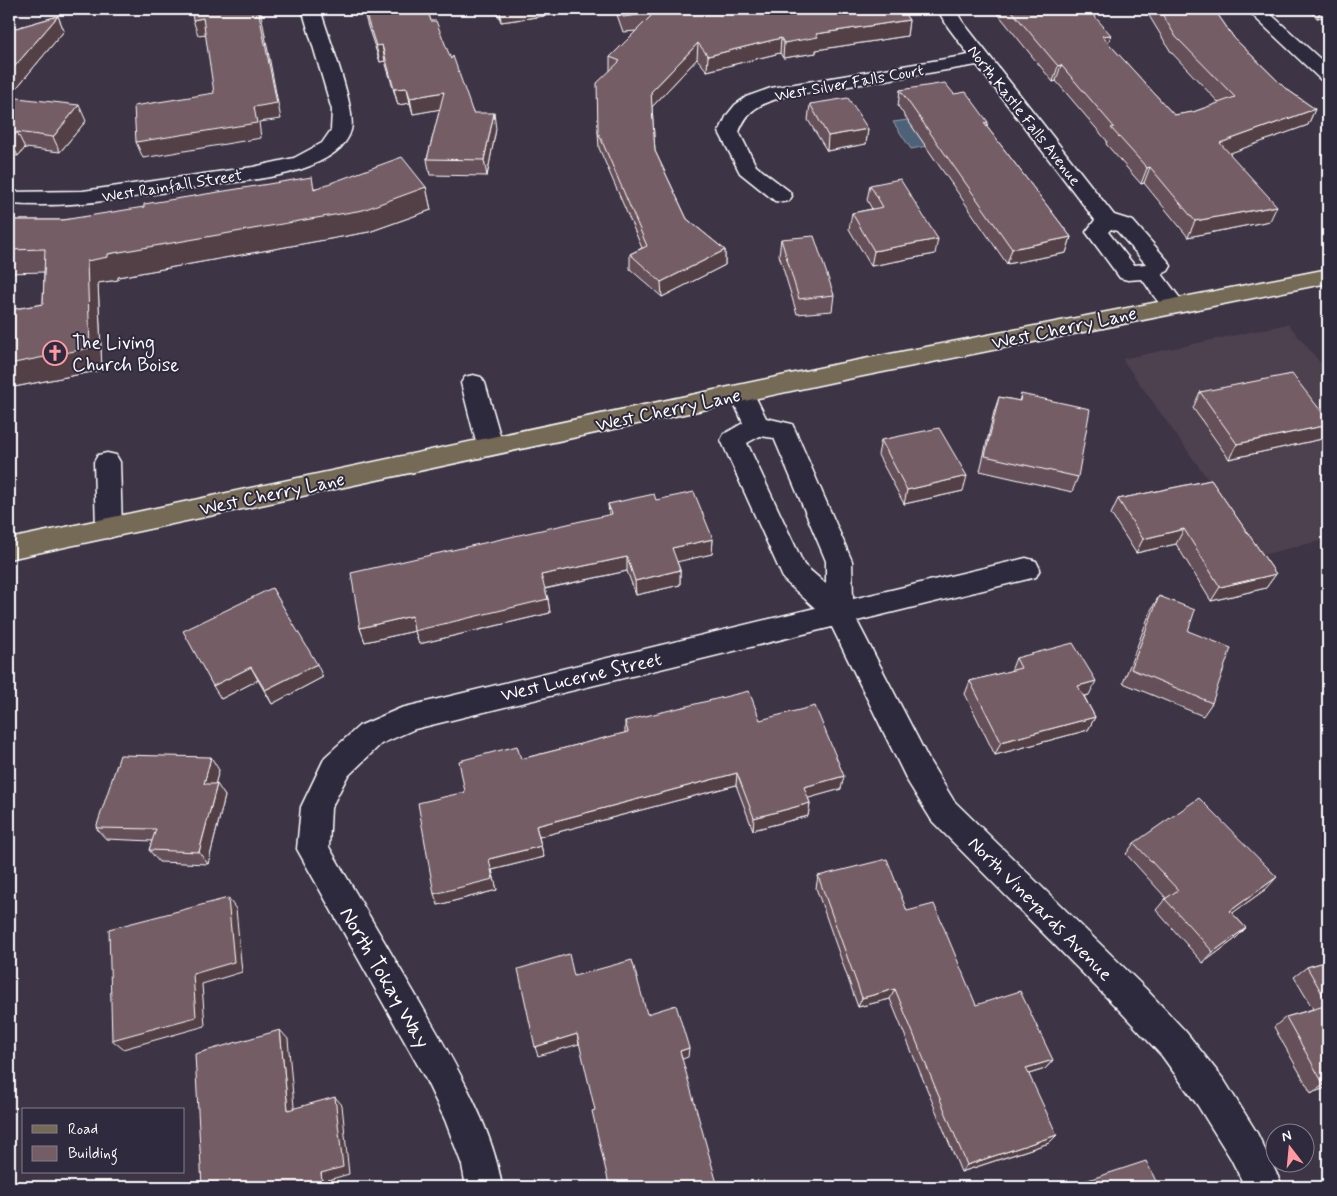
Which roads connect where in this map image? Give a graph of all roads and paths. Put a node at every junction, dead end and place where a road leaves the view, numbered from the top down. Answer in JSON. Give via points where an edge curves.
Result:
{"nodes":[{"id":1,"x":311,"y":9,"type":"edge"},
{"id":2,"x":946,"y":9,"type":"edge"},
{"id":3,"x":1255,"y":9,"type":"edge"},
{"id":4,"x":981,"y":59,"type":"junction"},
{"id":5,"x":1328,"y":76,"type":"edge"},
{"id":6,"x":782,"y":196,"type":"dead end"},
{"id":7,"x":9,"y":198,"type":"edge"},
{"id":8,"x":1328,"y":276,"type":"edge"},
{"id":9,"x":1174,"y":305,"type":"junction"},
{"id":10,"x":473,"y":383,"type":"dead end"},
{"id":11,"x":742,"y":394,"type":"junction"},
{"id":12,"x":757,"y":426,"type":"junction"},
{"id":13,"x":490,"y":446,"type":"junction"},
{"id":14,"x":107,"y":462,"type":"dead end"},
{"id":15,"x":109,"y":528,"type":"junction"},
{"id":16,"x":9,"y":549,"type":"edge"},
{"id":17,"x":1026,"y":569,"type":"dead end"},
{"id":18,"x":840,"y":614,"type":"junction"},
{"id":19,"x":336,"y":767,"type":"joint"},
{"id":20,"x":484,"y":1187,"type":"edge"},
{"id":21,"x":1265,"y":1187,"type":"edge"}],
"edges":[{"from":1,"to":7,"type":"street","name":"West Rainfall Street","via":[[344,123],[330,146],[312,157],[267,170],[93,198]]},
{"from":2,"to":4,"type":"street","name":"North Kastle Falls Avenue"},
{"from":3,"to":5,"type":"street"},
{"from":4,"to":6,"type":"street","name":"West Silver Falls Court","via":[[778,92],[753,101],[735,115],[729,132],[746,169]]},
{"from":4,"to":9,"type":"street","name":"North Kastle Falls Avenue","via":[[1106,220],[1097,232],[1128,273],[1148,271]]},
{"from":8,"to":9,"type":"main road","name":"West Cherry Lane"},
{"from":9,"to":11,"type":"main road","name":"West Cherry Lane"},
{"from":10,"to":13,"type":"street"},
{"from":11,"to":12,"type":"street"},
{"from":11,"to":13,"type":"main road","name":"West Cherry Lane"},
{"from":12,"to":18,"type":"street","name":"North Vineyards Avenue","via":[[783,430],[787,438],[839,561]]},
{"from":12,"to":18,"type":"street","name":"North Vineyards Avenue","via":[[733,440],[794,572]]},
{"from":13,"to":15,"type":"main road","name":"West Cherry Lane"},
{"from":14,"to":15,"type":"street"},
{"from":15,"to":16,"type":"main road","name":"West Cherry Lane"},
{"from":17,"to":18,"type":"street"},
{"from":18,"to":19,"type":"street","name":"West Lucerne Street","via":[[411,716],[370,735]]},
{"from":18,"to":21,"type":"street","name":"North Vineyards Avenue","via":[[919,772],[943,811],[1174,1044],[1211,1093]]},
{"from":19,"to":20,"type":"street","name":"North Tokay Way","via":[[316,807],[314,849],[437,1066],[480,1165]]}]}
